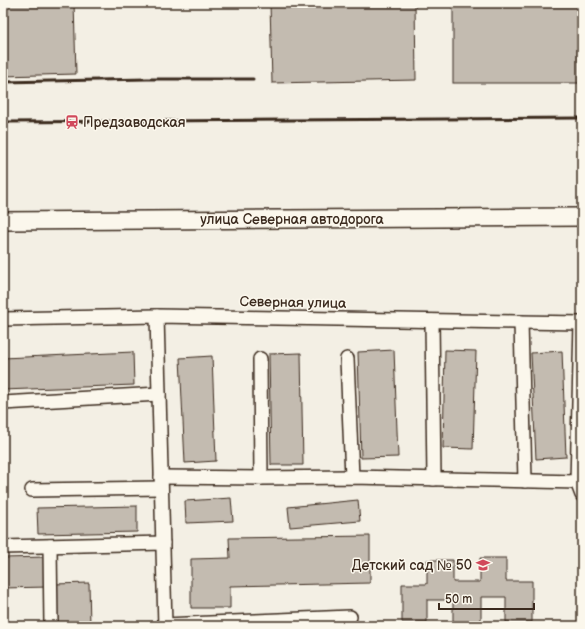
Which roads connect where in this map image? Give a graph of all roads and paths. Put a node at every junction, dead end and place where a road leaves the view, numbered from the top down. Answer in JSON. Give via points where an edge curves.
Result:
{"nodes":[{"id":1,"x":582,"y":217,"type":"edge"},
{"id":2,"x":3,"y":221,"type":"edge"},
{"id":3,"x":157,"y":316,"type":"junction"},
{"id":4,"x":3,"y":318,"type":"edge"},
{"id":5,"x":432,"y":321,"type":"junction"},
{"id":6,"x":521,"y":322,"type":"junction"},
{"id":7,"x":582,"y":323,"type":"edge"},
{"id":8,"x":260,"y":359,"type":"dead end"},
{"id":9,"x":348,"y":359,"type":"dead end"},
{"id":10,"x":159,"y":394,"type":"junction"},
{"id":11,"x":3,"y":403,"type":"edge"},
{"id":12,"x":352,"y":477,"type":"junction"},
{"id":13,"x":261,"y":478,"type":"junction"},
{"id":14,"x":434,"y":479,"type":"junction"},
{"id":15,"x":525,"y":481,"type":"junction"},
{"id":16,"x":161,"y":482,"type":"junction"},
{"id":17,"x":577,"y":482,"type":"junction"},
{"id":18,"x":32,"y":490,"type":"dead end"},
{"id":19,"x":582,"y":495,"type":"edge"},
{"id":20,"x":163,"y":543,"type":"junction"},
{"id":21,"x":50,"y":546,"type":"junction"},
{"id":22,"x":3,"y":547,"type":"edge"},
{"id":23,"x":350,"y":617,"type":"dead end"},
{"id":24,"x":165,"y":625,"type":"edge"},
{"id":25,"x":51,"y":626,"type":"edge"}],
"edges":[{"from":1,"to":2,"type":"main road","name":"улица Северная автодорога"},
{"from":3,"to":4,"type":"street","name":"Северная улица"},
{"from":3,"to":5,"type":"street","name":"Северная улица"},
{"from":3,"to":10,"type":"street"},
{"from":5,"to":6,"type":"street","name":"Северная улица"},
{"from":5,"to":14,"type":"street"},
{"from":6,"to":7,"type":"street","name":"Северная улица"},
{"from":6,"to":15,"type":"street"},
{"from":7,"to":17,"type":"street"},
{"from":8,"to":13,"type":"street"},
{"from":9,"to":12,"type":"street"},
{"from":10,"to":11,"type":"street"},
{"from":10,"to":16,"type":"street"},
{"from":12,"to":13,"type":"street"},
{"from":12,"to":14,"type":"street"},
{"from":13,"to":16,"type":"street"},
{"from":14,"to":15,"type":"street"},
{"from":15,"to":17,"type":"street"},
{"from":16,"to":18,"type":"street"},
{"from":16,"to":20,"type":"street"},
{"from":17,"to":19,"type":"street"},
{"from":20,"to":21,"type":"street"},
{"from":20,"to":24,"type":"street"},
{"from":21,"to":22,"type":"street"},
{"from":21,"to":25,"type":"street"},
{"from":23,"to":24,"type":"street"}]}
